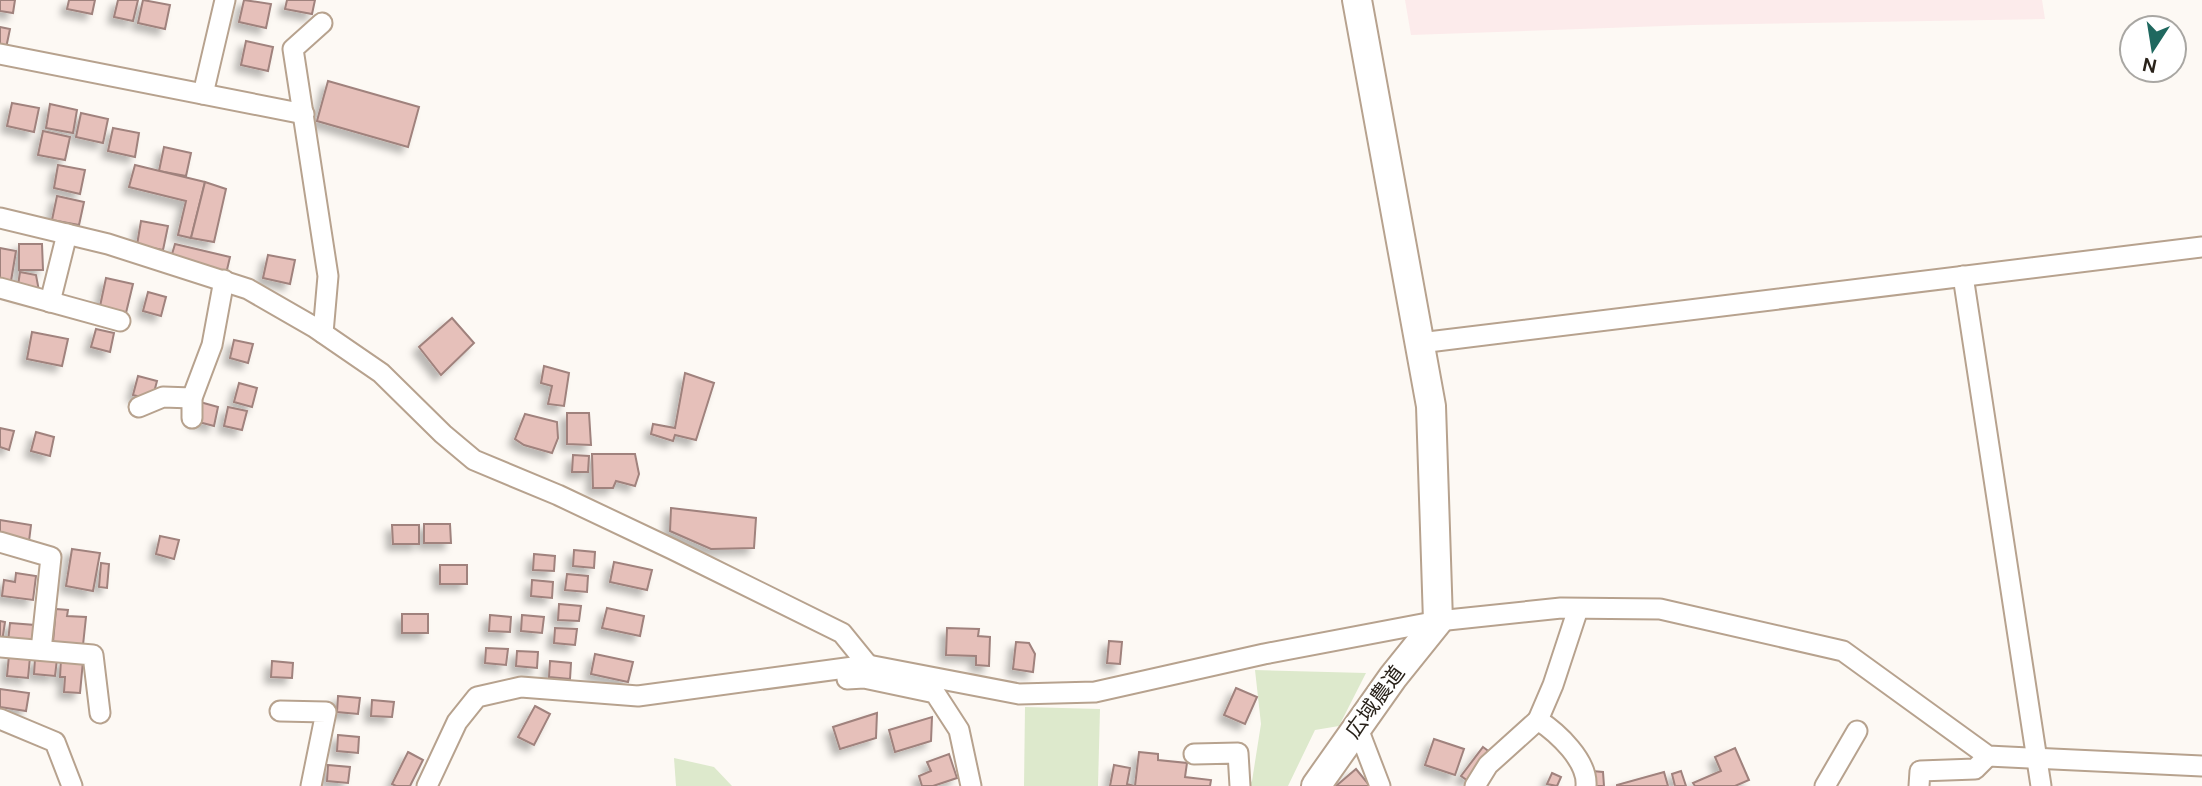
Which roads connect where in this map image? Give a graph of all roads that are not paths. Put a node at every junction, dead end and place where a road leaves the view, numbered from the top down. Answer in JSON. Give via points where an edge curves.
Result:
{"nodes":[{"id":1,"x":225,"y":0,"type":"edge"},
{"id":2,"x":1357,"y":0,"type":"edge"},
{"id":3,"x":322,"y":23,"type":"dead end"},
{"id":4,"x":0,"y":54,"type":"edge"},
{"id":5,"x":203,"y":94,"type":"junction"},
{"id":6,"x":304,"y":114,"type":"junction"},
{"id":7,"x":0,"y":219,"type":"edge"},
{"id":8,"x":67,"y":234,"type":"junction"},
{"id":9,"x":2202,"y":247,"type":"edge"},
{"id":10,"x":1963,"y":276,"type":"junction"},
{"id":11,"x":224,"y":280,"type":"junction"},
{"id":12,"x":0,"y":288,"type":"edge"},
{"id":13,"x":50,"y":302,"type":"junction"},
{"id":14,"x":120,"y":321,"type":"dead end"},
{"id":15,"x":323,"y":333,"type":"junction"},
{"id":16,"x":1420,"y":343,"type":"junction"},
{"id":17,"x":192,"y":398,"type":"junction"},
{"id":18,"x":139,"y":407,"type":"dead end"},
{"id":19,"x":192,"y":418,"type":"dead end"},
{"id":20,"x":0,"y":542,"type":"edge"},
{"id":21,"x":1578,"y":609,"type":"junction"},
{"id":22,"x":1438,"y":621,"type":"junction"},
{"id":23,"x":0,"y":647,"type":"edge"},
{"id":24,"x":41,"y":650,"type":"junction"},
{"id":25,"x":868,"y":665,"type":"junction"},
{"id":26,"x":785,"y":676,"type":"junction"},
{"id":27,"x":281,"y":711,"type":"dead end"},
{"id":28,"x":100,"y":713,"type":"dead end"},
{"id":29,"x":0,"y":719,"type":"edge"},
{"id":30,"x":1538,"y":720,"type":"junction"},
{"id":31,"x":1357,"y":726,"type":"junction"},
{"id":32,"x":1857,"y":731,"type":"dead end"},
{"id":33,"x":1194,"y":754,"type":"dead end"},
{"id":34,"x":1988,"y":756,"type":"junction"},
{"id":35,"x":2037,"y":758,"type":"junction"},
{"id":36,"x":2202,"y":766,"type":"edge"},
{"id":37,"x":72,"y":786,"type":"edge"},
{"id":38,"x":311,"y":786,"type":"edge"},
{"id":39,"x":427,"y":786,"type":"edge"},
{"id":40,"x":971,"y":786,"type":"edge"},
{"id":41,"x":1240,"y":786,"type":"edge"},
{"id":42,"x":1316,"y":786,"type":"edge"},
{"id":43,"x":1380,"y":786,"type":"edge"},
{"id":44,"x":1475,"y":786,"type":"edge"},
{"id":45,"x":1586,"y":786,"type":"edge"},
{"id":46,"x":1825,"y":786,"type":"edge"},
{"id":47,"x":1919,"y":786,"type":"edge"},
{"id":48,"x":2041,"y":786,"type":"edge"}],
"edges":[{"from":1,"to":5,"type":"street"},
{"from":2,"to":16,"type":"street"},
{"from":3,"to":6,"type":"street","via":[[293,49]]},
{"from":4,"to":5,"type":"street"},
{"from":5,"to":6,"type":"street"},
{"from":6,"to":15,"type":"street","via":[[328,276]]},
{"from":7,"to":8,"type":"street"},
{"from":8,"to":11,"type":"street"},
{"from":8,"to":13,"type":"street"},
{"from":9,"to":10,"type":"street"},
{"from":10,"to":16,"type":"street"},
{"from":10,"to":35,"type":"street"},
{"from":11,"to":15,"type":"street"},
{"from":11,"to":17,"type":"street","via":[[212,345]]},
{"from":12,"to":13,"type":"street"},
{"from":13,"to":14,"type":"street"},
{"from":15,"to":25,"type":"street","via":[[381,373],[474,460],[842,633]]},
{"from":16,"to":22,"type":"street","via":[[1431,406]]},
{"from":17,"to":18,"type":"street","via":[[163,397]]},
{"from":17,"to":19,"type":"street"},
{"from":20,"to":24,"type":"street","via":[[51,557]]},
{"from":21,"to":22,"type":"street"},
{"from":21,"to":30,"type":"street"},
{"from":21,"to":34,"type":"street","via":[[1660,609],[1843,651]]},
{"from":22,"to":25,"type":"street","via":[[1095,692],[1019,694]]},
{"from":22,"to":31,"type":"street","name":"広域農道"},
{"from":23,"to":24,"type":"street"},
{"from":24,"to":28,"type":"street","via":[[93,654]]},
{"from":25,"to":26,"type":"street"},
{"from":26,"to":39,"type":"street","via":[[638,696],[521,687],[477,697],[457,722]]},
{"from":26,"to":40,"type":"street","via":[[805,684],[864,678],[935,693],[959,730]]},
{"from":27,"to":38,"type":"street","via":[[326,712]]},
{"from":29,"to":37,"type":"street","via":[[55,742]]},
{"from":30,"to":44,"type":"street","via":[[1488,765]]},
{"from":30,"to":45,"type":"street","via":[[1552,729],[1579,762],[1587,776]]},
{"from":31,"to":42,"type":"street","name":"広域農道"},
{"from":31,"to":43,"type":"street"},
{"from":32,"to":46,"type":"street"},
{"from":33,"to":41,"type":"street","via":[[1238,753]]},
{"from":34,"to":35,"type":"street"},
{"from":34,"to":47,"type":"street","via":[[1975,769],[1920,771]]},
{"from":35,"to":36,"type":"street"},
{"from":35,"to":48,"type":"street"}]}
